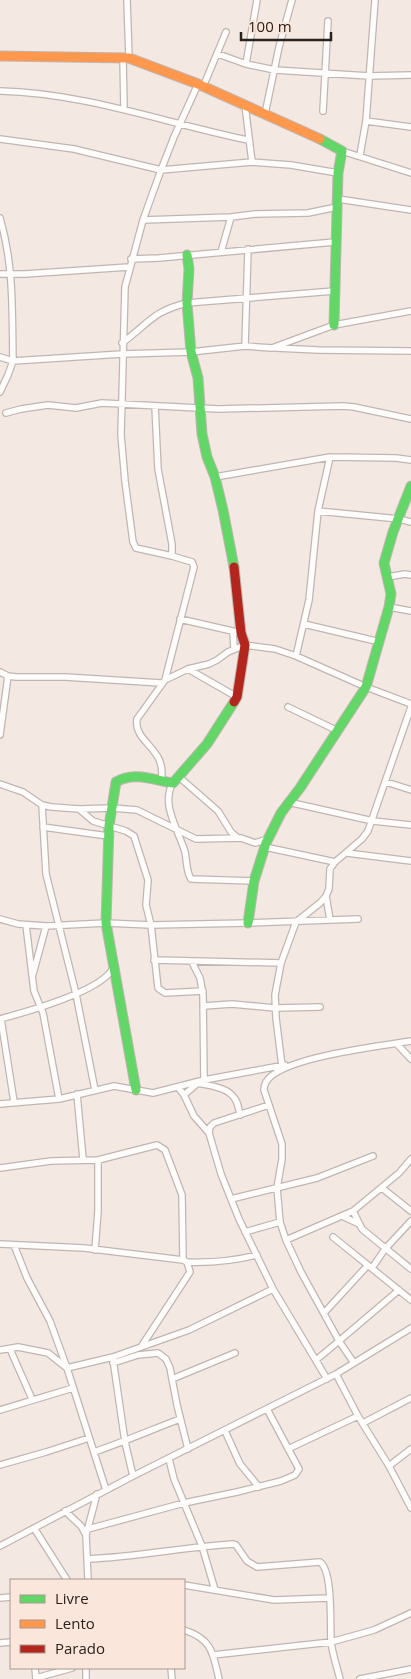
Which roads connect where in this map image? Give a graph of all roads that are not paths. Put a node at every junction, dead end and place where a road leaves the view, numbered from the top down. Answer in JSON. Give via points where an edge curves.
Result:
{"nodes":[{"id":1,"x":127,"y":0,"type":"edge"},
{"id":2,"x":257,"y":0,"type":"edge"},
{"id":3,"x":292,"y":0,"type":"edge"},
{"id":4,"x":374,"y":0,"type":"edge"},
{"id":5,"x":328,"y":21,"type":"dead end"},
{"id":6,"x":226,"y":32,"type":"dead end"},
{"id":7,"x":218,"y":54,"type":"junction"},
{"id":8,"x":0,"y":56,"type":"edge"},
{"id":9,"x":126,"y":58,"type":"junction"},
{"id":10,"x":246,"y":64,"type":"junction"},
{"id":11,"x":275,"y":70,"type":"junction"},
{"id":12,"x":324,"y":73,"type":"junction"},
{"id":13,"x":411,"y":75,"type":"edge"},
{"id":14,"x":369,"y":76,"type":"junction"},
{"id":15,"x":201,"y":85,"type":"junction"},
{"id":16,"x":0,"y":91,"type":"edge"},
{"id":17,"x":245,"y":105,"type":"junction"},
{"id":18,"x":124,"y":108,"type":"junction"},
{"id":19,"x":323,"y":111,"type":"dead end"},
{"id":20,"x":265,"y":114,"type":"junction"},
{"id":21,"x":366,"y":121,"type":"junction"},
{"id":22,"x":180,"y":124,"type":"junction"},
{"id":23,"x":411,"y":127,"type":"edge"},
{"id":24,"x":0,"y":139,"type":"edge"},
{"id":25,"x":248,"y":140,"type":"junction"},
{"id":26,"x":342,"y":151,"type":"junction"},
{"id":27,"x":360,"y":155,"type":"junction"},
{"id":28,"x":252,"y":162,"type":"junction"},
{"id":29,"x":161,"y":170,"type":"junction"},
{"id":30,"x":338,"y":173,"type":"junction"},
{"id":31,"x":411,"y":173,"type":"edge"},
{"id":32,"x":337,"y":203,"type":"junction"},
{"id":33,"x":411,"y":210,"type":"edge"},
{"id":34,"x":231,"y":217,"type":"junction"},
{"id":35,"x":0,"y":218,"type":"edge"},
{"id":36,"x":143,"y":220,"type":"junction"},
{"id":37,"x":3,"y":241,"type":"edge"},
{"id":38,"x":336,"y":242,"type":"junction"},
{"id":39,"x":248,"y":249,"type":"junction"},
{"id":40,"x":221,"y":252,"type":"junction"},
{"id":41,"x":187,"y":255,"type":"junction"},
{"id":42,"x":131,"y":259,"type":"junction"},
{"id":43,"x":129,"y":266,"type":"junction"},
{"id":44,"x":0,"y":274,"type":"edge"},
{"id":45,"x":12,"y":275,"type":"junction"},
{"id":46,"x":334,"y":291,"type":"junction"},
{"id":47,"x":247,"y":298,"type":"junction"},
{"id":48,"x":187,"y":303,"type":"junction"},
{"id":49,"x":411,"y":311,"type":"edge"},
{"id":50,"x":334,"y":324,"type":"junction"},
{"id":51,"x":122,"y":343,"type":"junction"},
{"id":52,"x":246,"y":346,"type":"junction"},
{"id":53,"x":272,"y":348,"type":"junction"},
{"id":54,"x":411,"y":351,"type":"edge"},
{"id":55,"x":191,"y":352,"type":"junction"},
{"id":56,"x":122,"y":354,"type":"junction"},
{"id":57,"x":0,"y":357,"type":"edge"},
{"id":58,"x":13,"y":360,"type":"junction"},
{"id":59,"x":0,"y":392,"type":"edge"},
{"id":60,"x":122,"y":405,"type":"junction"},
{"id":61,"x":155,"y":406,"type":"junction"},
{"id":62,"x":200,"y":408,"type":"junction"},
{"id":63,"x":6,"y":413,"type":"dead end"},
{"id":64,"x":411,"y":419,"type":"edge"},
{"id":65,"x":330,"y":457,"type":"junction"},
{"id":66,"x":411,"y":460,"type":"edge"},
{"id":67,"x":215,"y":477,"type":"junction"},
{"id":68,"x":411,"y":486,"type":"edge"},
{"id":69,"x":318,"y":511,"type":"junction"},
{"id":70,"x":399,"y":519,"type":"junction"},
{"id":71,"x":411,"y":522,"type":"edge"},
{"id":72,"x":172,"y":556,"type":"junction"},
{"id":73,"x":411,"y":570,"type":"edge"},
{"id":74,"x":408,"y":574,"type":"edge"},
{"id":75,"x":387,"y":577,"type":"junction"},
{"id":76,"x":389,"y":607,"type":"junction"},
{"id":77,"x":411,"y":611,"type":"edge"},
{"id":78,"x":180,"y":619,"type":"junction"},
{"id":79,"x":304,"y":624,"type":"junction"},
{"id":80,"x":237,"y":633,"type":"junction"},
{"id":81,"x":380,"y":642,"type":"junction"},
{"id":82,"x":245,"y":645,"type":"junction"},
{"id":83,"x":234,"y":649,"type":"junction"},
{"id":84,"x":296,"y":656,"type":"junction"},
{"id":85,"x":188,"y":669,"type":"junction"},
{"id":86,"x":0,"y":672,"type":"edge"},
{"id":87,"x":8,"y":676,"type":"junction"},
{"id":88,"x":163,"y":682,"type":"junction"},
{"id":89,"x":366,"y":687,"type":"junction"},
{"id":90,"x":237,"y":697,"type":"junction"},
{"id":91,"x":411,"y":706,"type":"edge"},
{"id":92,"x":288,"y":707,"type":"dead end"},
{"id":93,"x":338,"y":731,"type":"junction"},
{"id":94,"x":0,"y":735,"type":"edge"},
{"id":95,"x":176,"y":780,"type":"junction"},
{"id":96,"x":161,"y":781,"type":"junction"},
{"id":97,"x":386,"y":782,"type":"junction"},
{"id":98,"x":0,"y":784,"type":"edge"},
{"id":99,"x":411,"y":790,"type":"edge"},
{"id":100,"x":288,"y":802,"type":"junction"},
{"id":101,"x":42,"y":805,"type":"junction"},
{"id":102,"x":113,"y":808,"type":"junction"},
{"id":103,"x":78,"y":809,"type":"junction"},
{"id":104,"x":373,"y":820,"type":"junction"},
{"id":105,"x":411,"y":825,"type":"edge"},
{"id":106,"x":109,"y":826,"type":"junction"},
{"id":107,"x":43,"y":827,"type":"junction"},
{"id":108,"x":176,"y":830,"type":"junction"},
{"id":109,"x":270,"y":835,"type":"junction"},
{"id":110,"x":108,"y":836,"type":"junction"},
{"id":111,"x":238,"y":838,"type":"junction"},
{"id":112,"x":264,"y":848,"type":"junction"},
{"id":113,"x":347,"y":853,"type":"junction"},
{"id":114,"x":335,"y":862,"type":"junction"},
{"id":115,"x":411,"y":862,"type":"edge"},
{"id":116,"x":254,"y":881,"type":"junction"},
{"id":117,"x":326,"y":896,"type":"junction"},
{"id":118,"x":0,"y":919,"type":"edge"},
{"id":119,"x":358,"y":919,"type":"dead end"},
{"id":120,"x":330,"y":920,"type":"junction"},
{"id":121,"x":296,"y":922,"type":"junction"},
{"id":122,"x":106,"y":923,"type":"junction"},
{"id":123,"x":248,"y":924,"type":"junction"},
{"id":124,"x":26,"y":925,"type":"junction"},
{"id":125,"x":59,"y":925,"type":"junction"},
{"id":126,"x":151,"y":925,"type":"junction"},
{"id":127,"x":46,"y":926,"type":"junction"},
{"id":128,"x":154,"y":960,"type":"junction"},
{"id":129,"x":192,"y":962,"type":"junction"},
{"id":130,"x":281,"y":963,"type":"junction"},
{"id":131,"x":113,"y":968,"type":"junction"},
{"id":132,"x":32,"y":976,"type":"junction"},
{"id":133,"x":203,"y":991,"type":"junction"},
{"id":134,"x":76,"y":994,"type":"junction"},
{"id":135,"x":204,"y":1006,"type":"junction"},
{"id":136,"x":40,"y":1007,"type":"junction"},
{"id":137,"x":320,"y":1007,"type":"dead end"},
{"id":138,"x":276,"y":1008,"type":"junction"},
{"id":139,"x":1,"y":1019,"type":"edge"},
{"id":140,"x":411,"y":1042,"type":"edge"},
{"id":141,"x":2,"y":1043,"type":"edge"},
{"id":142,"x":397,"y":1044,"type":"junction"},
{"id":143,"x":411,"y":1059,"type":"edge"},
{"id":144,"x":300,"y":1062,"type":"junction"},
{"id":145,"x":282,"y":1066,"type":"junction"},
{"id":146,"x":199,"y":1082,"type":"junction"},
{"id":147,"x":178,"y":1087,"type":"junction"},
{"id":148,"x":95,"y":1090,"type":"junction"},
{"id":149,"x":136,"y":1090,"type":"junction"},
{"id":150,"x":77,"y":1094,"type":"junction"},
{"id":151,"x":184,"y":1095,"type":"junction"},
{"id":152,"x":59,"y":1099,"type":"junction"},
{"id":153,"x":14,"y":1102,"type":"junction"},
{"id":154,"x":0,"y":1104,"type":"edge"},
{"id":155,"x":269,"y":1105,"type":"junction"},
{"id":156,"x":240,"y":1115,"type":"junction"},
{"id":157,"x":209,"y":1133,"type":"junction"},
{"id":158,"x":373,"y":1156,"type":"dead end"},
{"id":159,"x":83,"y":1159,"type":"junction"},
{"id":160,"x":411,"y":1159,"type":"edge"},
{"id":161,"x":98,"y":1160,"type":"junction"},
{"id":162,"x":0,"y":1168,"type":"edge"},
{"id":163,"x":277,"y":1188,"type":"junction"},
{"id":164,"x":382,"y":1188,"type":"junction"},
{"id":165,"x":231,"y":1199,"type":"junction"},
{"id":166,"x":353,"y":1211,"type":"junction"},
{"id":167,"x":411,"y":1211,"type":"edge"},
{"id":168,"x":342,"y":1216,"type":"junction"},
{"id":169,"x":411,"y":1221,"type":"edge"},
{"id":170,"x":280,"y":1222,"type":"junction"},
{"id":171,"x":358,"y":1224,"type":"junction"},
{"id":172,"x":245,"y":1232,"type":"junction"},
{"id":173,"x":333,"y":1237,"type":"dead end"},
{"id":174,"x":286,"y":1240,"type":"junction"},
{"id":175,"x":0,"y":1244,"type":"edge"},
{"id":176,"x":14,"y":1245,"type":"junction"},
{"id":177,"x":385,"y":1249,"type":"junction"},
{"id":178,"x":95,"y":1250,"type":"junction"},
{"id":179,"x":182,"y":1250,"type":"junction"},
{"id":180,"x":257,"y":1256,"type":"junction"},
{"id":181,"x":174,"y":1258,"type":"junction"},
{"id":182,"x":379,"y":1258,"type":"junction"},
{"id":183,"x":185,"y":1260,"type":"junction"},
{"id":184,"x":366,"y":1263,"type":"junction"},
{"id":185,"x":411,"y":1269,"type":"edge"},
{"id":186,"x":273,"y":1289,"type":"junction"},
{"id":187,"x":399,"y":1290,"type":"junction"},
{"id":188,"x":411,"y":1300,"type":"edge"},
{"id":189,"x":324,"y":1313,"type":"junction"},
{"id":190,"x":154,"y":1328,"type":"junction"},
{"id":191,"x":411,"y":1328,"type":"edge"},
{"id":192,"x":160,"y":1340,"type":"junction"},
{"id":193,"x":339,"y":1341,"type":"junction"},
{"id":194,"x":141,"y":1347,"type":"junction"},
{"id":195,"x":10,"y":1349,"type":"junction"},
{"id":196,"x":0,"y":1350,"type":"edge"},
{"id":197,"x":235,"y":1353,"type":"dead end"},
{"id":198,"x":113,"y":1360,"type":"junction"},
{"id":199,"x":316,"y":1360,"type":"junction"},
{"id":200,"x":354,"y":1363,"type":"junction"},
{"id":201,"x":68,"y":1368,"type":"junction"},
{"id":202,"x":336,"y":1374,"type":"junction"},
{"id":203,"x":327,"y":1379,"type":"junction"},
{"id":204,"x":172,"y":1380,"type":"junction"},
{"id":205,"x":73,"y":1388,"type":"junction"},
{"id":206,"x":411,"y":1398,"type":"edge"},
{"id":207,"x":32,"y":1399,"type":"junction"},
{"id":208,"x":267,"y":1409,"type":"junction"},
{"id":209,"x":0,"y":1410,"type":"edge"},
{"id":210,"x":358,"y":1416,"type":"junction"},
{"id":211,"x":180,"y":1419,"type":"junction"},
{"id":212,"x":363,"y":1423,"type":"junction"},
{"id":213,"x":225,"y":1431,"type":"junction"},
{"id":214,"x":89,"y":1438,"type":"junction"},
{"id":215,"x":125,"y":1442,"type":"junction"},
{"id":216,"x":188,"y":1449,"type":"junction"},
{"id":217,"x":288,"y":1449,"type":"junction"},
{"id":218,"x":411,"y":1449,"type":"edge"},
{"id":219,"x":94,"y":1452,"type":"junction"},
{"id":220,"x":169,"y":1458,"type":"junction"},
{"id":221,"x":0,"y":1465,"type":"edge"},
{"id":222,"x":389,"y":1466,"type":"junction"},
{"id":223,"x":132,"y":1476,"type":"junction"},
{"id":224,"x":259,"y":1487,"type":"junction"},
{"id":225,"x":106,"y":1490,"type":"junction"},
{"id":226,"x":97,"y":1494,"type":"junction"},
{"id":227,"x":184,"y":1503,"type":"junction"},
{"id":228,"x":411,"y":1508,"type":"edge"},
{"id":229,"x":65,"y":1511,"type":"junction"},
{"id":230,"x":34,"y":1528,"type":"junction"},
{"id":231,"x":87,"y":1532,"type":"junction"},
{"id":232,"x":1,"y":1544,"type":"edge"},
{"id":233,"x":202,"y":1546,"type":"junction"},
{"id":234,"x":88,"y":1559,"type":"junction"},
{"id":235,"x":66,"y":1579,"type":"edge"},
{"id":236,"x":88,"y":1579,"type":"edge"},
{"id":237,"x":185,"y":1585,"type":"edge"},
{"id":238,"x":216,"y":1590,"type":"junction"},
{"id":239,"x":329,"y":1598,"type":"junction"},
{"id":240,"x":411,"y":1613,"type":"edge"},
{"id":241,"x":185,"y":1630,"type":"edge"},
{"id":242,"x":331,"y":1642,"type":"junction"},
{"id":243,"x":213,"y":1655,"type":"junction"},
{"id":244,"x":69,"y":1669,"type":"edge"},
{"id":245,"x":411,"y":1669,"type":"edge"},
{"id":246,"x":36,"y":1679,"type":"edge"},
{"id":247,"x":219,"y":1679,"type":"edge"},
{"id":248,"x":340,"y":1679,"type":"edge"},
{"id":249,"x":360,"y":1679,"type":"edge"}],
"edges":[{"from":1,"to":9,"type":"street"},
{"from":2,"to":10,"type":"street"},
{"from":3,"to":11,"type":"street"},
{"from":4,"to":14,"type":"street"},
{"from":5,"to":12,"type":"street"},
{"from":6,"to":7,"type":"street"},
{"from":7,"to":10,"type":"street"},
{"from":7,"to":15,"type":"street"},
{"from":8,"to":9,"type":"street"},
{"from":9,"to":15,"type":"street"},
{"from":9,"to":18,"type":"street"},
{"from":10,"to":11,"type":"street"},
{"from":11,"to":12,"type":"street"},
{"from":11,"to":20,"type":"street"},
{"from":12,"to":14,"type":"street"},
{"from":12,"to":19,"type":"street"},
{"from":13,"to":14,"type":"street"},
{"from":14,"to":21,"type":"street"},
{"from":15,"to":17,"type":"street"},
{"from":15,"to":22,"type":"street"},
{"from":16,"to":18,"type":"street"},
{"from":17,"to":20,"type":"street"},
{"from":17,"to":25,"type":"street"},
{"from":18,"to":22,"type":"street"},
{"from":20,"to":26,"type":"street"},
{"from":21,"to":23,"type":"street"},
{"from":21,"to":27,"type":"street"},
{"from":22,"to":25,"type":"street"},
{"from":22,"to":29,"type":"street"},
{"from":24,"to":29,"type":"street","via":[[74,149]]},
{"from":25,"to":28,"type":"street"},
{"from":26,"to":27,"type":"street"},
{"from":26,"to":30,"type":"street"},
{"from":27,"to":31,"type":"street"},
{"from":28,"to":29,"type":"street"},
{"from":28,"to":30,"type":"street"},
{"from":29,"to":36,"type":"street"},
{"from":30,"to":32,"type":"street"},
{"from":32,"to":33,"type":"street"},
{"from":32,"to":34,"type":"street","via":[[308,214]]},
{"from":32,"to":38,"type":"street"},
{"from":34,"to":36,"type":"street"},
{"from":34,"to":40,"type":"street"},
{"from":35,"to":37,"type":"street"},
{"from":36,"to":42,"type":"street"},
{"from":37,"to":45,"type":"street"},
{"from":38,"to":39,"type":"street"},
{"from":38,"to":46,"type":"street"},
{"from":39,"to":40,"type":"street"},
{"from":39,"to":47,"type":"street"},
{"from":40,"to":41,"type":"street"},
{"from":41,"to":42,"type":"street"},
{"from":41,"to":48,"type":"street"},
{"from":42,"to":43,"type":"street"},
{"from":43,"to":45,"type":"street"},
{"from":43,"to":51,"type":"street"},
{"from":44,"to":45,"type":"street"},
{"from":45,"to":58,"type":"street"},
{"from":46,"to":47,"type":"street"},
{"from":46,"to":50,"type":"street"},
{"from":47,"to":48,"type":"street"},
{"from":47,"to":52,"type":"street"},
{"from":48,"to":51,"type":"street","via":[[153,316]]},
{"from":48,"to":55,"type":"street"},
{"from":49,"to":50,"type":"street"},
{"from":50,"to":53,"type":"street"},
{"from":51,"to":56,"type":"street"},
{"from":52,"to":53,"type":"street"},
{"from":52,"to":55,"type":"street"},
{"from":53,"to":54,"type":"street"},
{"from":55,"to":56,"type":"street"},
{"from":55,"to":62,"type":"street","via":[[198,378]]},
{"from":56,"to":58,"type":"street"},
{"from":56,"to":60,"type":"street"},
{"from":57,"to":58,"type":"street"},
{"from":58,"to":59,"type":"street"},
{"from":60,"to":61,"type":"street"},
{"from":60,"to":63,"type":"street","via":[[102,403],[76,408],[48,405]]},
{"from":60,"to":72,"type":"street","via":[[122,449],[133,542],[136,548]]},
{"from":61,"to":62,"type":"street"},
{"from":61,"to":72,"type":"street","via":[[158,469]]},
{"from":62,"to":64,"type":"street","via":[[348,407]]},
{"from":62,"to":67,"type":"street","via":[[202,434]]},
{"from":65,"to":66,"type":"street"},
{"from":65,"to":67,"type":"street"},
{"from":65,"to":69,"type":"street"},
{"from":67,"to":80,"type":"street","via":[[236,578]]},
{"from":68,"to":70,"type":"street"},
{"from":69,"to":70,"type":"street"},
{"from":69,"to":79,"type":"street"},
{"from":70,"to":71,"type":"street"},
{"from":70,"to":75,"type":"street","via":[[384,563]]},
{"from":72,"to":78,"type":"street","via":[[192,562],[194,567]]},
{"from":73,"to":74,"type":"street"},
{"from":74,"to":75,"type":"street"},
{"from":75,"to":76,"type":"street"},
{"from":76,"to":77,"type":"street"},
{"from":76,"to":81,"type":"street"},
{"from":78,"to":80,"type":"street"},
{"from":78,"to":88,"type":"street"},
{"from":79,"to":81,"type":"street"},
{"from":79,"to":84,"type":"street"},
{"from":80,"to":82,"type":"street"},
{"from":80,"to":83,"type":"street"},
{"from":81,"to":89,"type":"street"},
{"from":82,"to":83,"type":"street"},
{"from":82,"to":84,"type":"street"},
{"from":82,"to":90,"type":"street"},
{"from":83,"to":85,"type":"street","via":[[217,660]]},
{"from":84,"to":89,"type":"street"},
{"from":85,"to":88,"type":"street"},
{"from":85,"to":90,"type":"street"},
{"from":86,"to":87,"type":"street"},
{"from":87,"to":88,"type":"street"},
{"from":87,"to":94,"type":"street"},
{"from":88,"to":96,"type":"street","via":[[136,724],[159,758],[163,772]]},
{"from":89,"to":91,"type":"street"},
{"from":89,"to":93,"type":"street"},
{"from":90,"to":95,"type":"street","via":[[208,744]]},
{"from":91,"to":97,"type":"street"},
{"from":92,"to":93,"type":"street"},
{"from":93,"to":100,"type":"street"},
{"from":95,"to":96,"type":"street"},
{"from":95,"to":108,"type":"street","via":[[169,790]]},
{"from":95,"to":111,"type":"street","via":[[218,811]]},
{"from":96,"to":102,"type":"street","via":[[140,776],[120,779],[116,782]]},
{"from":97,"to":99,"type":"street"},
{"from":97,"to":104,"type":"street"},
{"from":98,"to":101,"type":"street","via":[[23,792]]},
{"from":100,"to":104,"type":"street"},
{"from":100,"to":109,"type":"street"},
{"from":101,"to":103,"type":"street"},
{"from":101,"to":107,"type":"street"},
{"from":102,"to":103,"type":"street"},
{"from":102,"to":106,"type":"street"},
{"from":102,"to":108,"type":"street","via":[[144,812]]},
{"from":103,"to":106,"type":"street","via":[[93,821]]},
{"from":104,"to":105,"type":"street"},
{"from":104,"to":113,"type":"street","via":[[362,839]]},
{"from":106,"to":110,"type":"street"},
{"from":106,"to":126,"type":"street","via":[[134,836],[147,873],[146,904]]},
{"from":107,"to":110,"type":"street"},
{"from":107,"to":125,"type":"street","via":[[46,874]]},
{"from":108,"to":111,"type":"street","via":[[196,840]]},
{"from":108,"to":116,"type":"street","via":[[191,879]]},
{"from":109,"to":111,"type":"street","via":[[255,843]]},
{"from":109,"to":112,"type":"street"},
{"from":110,"to":122,"type":"street"},
{"from":112,"to":114,"type":"street"},
{"from":112,"to":116,"type":"street"},
{"from":113,"to":114,"type":"street"},
{"from":113,"to":115,"type":"street"},
{"from":114,"to":117,"type":"street","via":[[330,869]]},
{"from":116,"to":123,"type":"street"},
{"from":117,"to":120,"type":"street"},
{"from":117,"to":121,"type":"street"},
{"from":118,"to":124,"type":"street"},
{"from":119,"to":120,"type":"street"},
{"from":120,"to":121,"type":"street"},
{"from":121,"to":123,"type":"street"},
{"from":121,"to":130,"type":"street"},
{"from":122,"to":125,"type":"street"},
{"from":122,"to":126,"type":"street"},
{"from":122,"to":131,"type":"street"},
{"from":123,"to":126,"type":"street"},
{"from":124,"to":127,"type":"street"},
{"from":124,"to":132,"type":"street"},
{"from":125,"to":127,"type":"street"},
{"from":125,"to":134,"type":"street"},
{"from":126,"to":128,"type":"street"},
{"from":127,"to":132,"type":"street"},
{"from":128,"to":129,"type":"street"},
{"from":128,"to":133,"type":"street","via":[[161,991]]},
{"from":129,"to":130,"type":"street"},
{"from":129,"to":133,"type":"street"},
{"from":130,"to":138,"type":"street"},
{"from":131,"to":134,"type":"street","via":[[106,977]]},
{"from":131,"to":149,"type":"street"},
{"from":132,"to":136,"type":"street"},
{"from":133,"to":135,"type":"street"},
{"from":134,"to":136,"type":"street"},
{"from":134,"to":148,"type":"street"},
{"from":135,"to":138,"type":"street","via":[[232,1004]]},
{"from":135,"to":146,"type":"street"},
{"from":136,"to":139,"type":"street"},
{"from":136,"to":152,"type":"street"},
{"from":137,"to":138,"type":"street"},
{"from":138,"to":145,"type":"street"},
{"from":139,"to":141,"type":"street"},
{"from":140,"to":142,"type":"street"},
{"from":141,"to":153,"type":"street"},
{"from":142,"to":143,"type":"street"},
{"from":142,"to":144,"type":"street"},
{"from":144,"to":145,"type":"street"},
{"from":144,"to":155,"type":"street","via":[[265,1083]]},
{"from":145,"to":146,"type":"street"},
{"from":146,"to":147,"type":"street"},
{"from":146,"to":151,"type":"street"},
{"from":146,"to":156,"type":"street","via":[[229,1093],[235,1099]]},
{"from":147,"to":149,"type":"street","via":[[153,1093]]},
{"from":147,"to":151,"type":"street"},
{"from":148,"to":149,"type":"street","via":[[114,1086]]},
{"from":148,"to":150,"type":"street"},
{"from":150,"to":152,"type":"street"},
{"from":150,"to":159,"type":"street"},
{"from":151,"to":157,"type":"street","via":[[194,1116]]},
{"from":152,"to":153,"type":"street"},
{"from":153,"to":154,"type":"street"},
{"from":155,"to":156,"type":"street"},
{"from":155,"to":163,"type":"street","via":[[283,1149]]},
{"from":156,"to":157,"type":"street","via":[[214,1124]]},
{"from":157,"to":165,"type":"street"},
{"from":158,"to":163,"type":"street","via":[[317,1178]]},
{"from":159,"to":161,"type":"street"},
{"from":159,"to":162,"type":"street"},
{"from":160,"to":164,"type":"street"},
{"from":161,"to":178,"type":"street"},
{"from":161,"to":179,"type":"street","via":[[153,1145],[165,1150],[182,1195]]},
{"from":163,"to":165,"type":"street"},
{"from":163,"to":170,"type":"street"},
{"from":164,"to":166,"type":"street"},
{"from":164,"to":167,"type":"street"},
{"from":165,"to":172,"type":"street"},
{"from":166,"to":168,"type":"street"},
{"from":166,"to":171,"type":"street"},
{"from":168,"to":171,"type":"street"},
{"from":168,"to":174,"type":"street"},
{"from":169,"to":177,"type":"street"},
{"from":170,"to":172,"type":"street"},
{"from":170,"to":174,"type":"street"},
{"from":171,"to":177,"type":"street"},
{"from":172,"to":180,"type":"street"},
{"from":173,"to":184,"type":"street"},
{"from":174,"to":189,"type":"street"},
{"from":175,"to":176,"type":"street"},
{"from":176,"to":178,"type":"street"},
{"from":176,"to":201,"type":"street"},
{"from":177,"to":182,"type":"street"},
{"from":177,"to":185,"type":"street"},
{"from":178,"to":181,"type":"street"},
{"from":179,"to":181,"type":"street"},
{"from":179,"to":183,"type":"street"},
{"from":180,"to":183,"type":"street","via":[[230,1262]]},
{"from":180,"to":186,"type":"street"},
{"from":181,"to":183,"type":"street"},
{"from":182,"to":184,"type":"street"},
{"from":182,"to":184,"type":"street"},
{"from":183,"to":190,"type":"street","via":[[190,1272]]},
{"from":184,"to":187,"type":"street"},
{"from":184,"to":189,"type":"street"},
{"from":186,"to":192,"type":"street","via":[[189,1330]]},
{"from":186,"to":199,"type":"street"},
{"from":187,"to":188,"type":"street"},
{"from":187,"to":193,"type":"street"},
{"from":189,"to":193,"type":"street"},
{"from":190,"to":192,"type":"street"},
{"from":190,"to":194,"type":"street"},
{"from":191,"to":200,"type":"street"},
{"from":192,"to":194,"type":"street"},
{"from":193,"to":199,"type":"street"},
{"from":193,"to":200,"type":"street"},
{"from":194,"to":198,"type":"street"},
{"from":195,"to":196,"type":"street"},
{"from":195,"to":201,"type":"street","via":[[48,1352]]},
{"from":195,"to":207,"type":"street"},
{"from":197,"to":204,"type":"street"},
{"from":198,"to":201,"type":"street"},
{"from":198,"to":204,"type":"street","via":[[158,1353],[166,1359]]},
{"from":198,"to":215,"type":"street"},
{"from":199,"to":203,"type":"street"},
{"from":200,"to":202,"type":"street"},
{"from":201,"to":205,"type":"street"},
{"from":202,"to":203,"type":"street"},
{"from":202,"to":210,"type":"street"},
{"from":203,"to":208,"type":"street"},
{"from":204,"to":211,"type":"street"},
{"from":205,"to":207,"type":"street"},
{"from":205,"to":214,"type":"street"},
{"from":206,"to":212,"type":"street"},
{"from":207,"to":209,"type":"street"},
{"from":208,"to":213,"type":"street"},
{"from":208,"to":217,"type":"street"},
{"from":210,"to":212,"type":"street"},
{"from":210,"to":217,"type":"street"},
{"from":211,"to":215,"type":"street"},
{"from":211,"to":216,"type":"street"},
{"from":212,"to":222,"type":"street"},
{"from":213,"to":216,"type":"street"},
{"from":213,"to":224,"type":"street","via":[[240,1464]]},
{"from":214,"to":219,"type":"street"},
{"from":214,"to":221,"type":"street"},
{"from":215,"to":219,"type":"street"},
{"from":215,"to":223,"type":"street"},
{"from":216,"to":220,"type":"street"},
{"from":217,"to":224,"type":"street","via":[[298,1473]]},
{"from":218,"to":222,"type":"street"},
{"from":219,"to":225,"type":"street"},
{"from":220,"to":223,"type":"street"},
{"from":220,"to":227,"type":"street"},
{"from":222,"to":228,"type":"street"},
{"from":223,"to":225,"type":"street"},
{"from":224,"to":227,"type":"street"},
{"from":225,"to":226,"type":"street"},
{"from":226,"to":229,"type":"street"},
{"from":226,"to":231,"type":"street"},
{"from":227,"to":231,"type":"street"},
{"from":227,"to":233,"type":"street"},
{"from":229,"to":230,"type":"street"},
{"from":229,"to":231,"type":"street"},
{"from":230,"to":232,"type":"street"},
{"from":230,"to":235,"type":"street"},
{"from":231,"to":234,"type":"street"},
{"from":233,"to":234,"type":"street"},
{"from":233,"to":238,"type":"street"},
{"from":233,"to":239,"type":"street","via":[[236,1545],[247,1561],[256,1567],[320,1562],[326,1572]]},
{"from":234,"to":236,"type":"street"},
{"from":237,"to":238,"type":"street"},
{"from":238,"to":239,"type":"street","via":[[274,1600]]},
{"from":239,"to":242,"type":"street"},
{"from":240,"to":242,"type":"street","via":[[374,1630]]},
{"from":241,"to":243,"type":"street","via":[[204,1641]]},
{"from":242,"to":243,"type":"street"},
{"from":242,"to":248,"type":"street"},
{"from":243,"to":247,"type":"street"},
{"from":244,"to":246,"type":"street"},
{"from":245,"to":249,"type":"street"}]}
